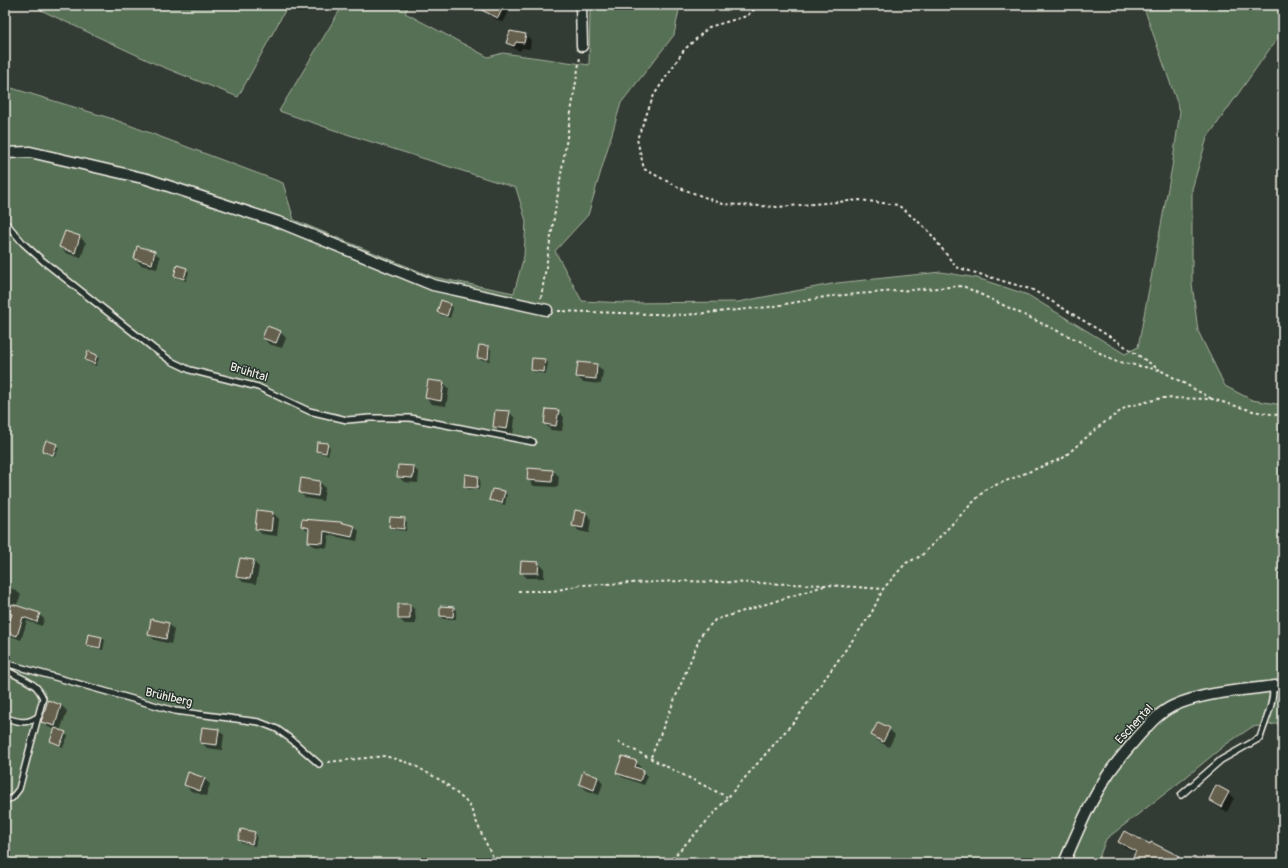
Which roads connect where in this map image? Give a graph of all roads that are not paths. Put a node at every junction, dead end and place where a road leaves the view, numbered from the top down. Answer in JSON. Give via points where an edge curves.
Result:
{"nodes":[{"id":1,"x":581,"y":5,"type":"edge"},
{"id":2,"x":582,"y":46,"type":"road end"},
{"id":3,"x":5,"y":153,"type":"edge"},
{"id":4,"x":5,"y":222,"type":"edge"},
{"id":5,"x":543,"y":309,"type":"road end"},
{"id":6,"x":533,"y":442,"type":"dead end"},
{"id":7,"x":5,"y":663,"type":"edge"},
{"id":8,"x":5,"y":669,"type":"edge"},
{"id":9,"x":1278,"y":686,"type":"edge"},
{"id":10,"x":39,"y":716,"type":"junction"},
{"id":11,"x":5,"y":718,"type":"edge"},
{"id":12,"x":319,"y":764,"type":"road end"},
{"id":13,"x":1180,"y":795,"type":"dead end"},
{"id":14,"x":5,"y":800,"type":"edge"},
{"id":15,"x":1064,"y":863,"type":"edge"}],
"edges":[{"from":1,"to":2,"type":"street"},
{"from":3,"to":5,"type":"street","via":[[30,152],[147,179],[284,224],[433,285]]},
{"from":4,"to":6,"type":"lane","name":"Brühltal","via":[[43,261],[153,348],[190,370],[258,387],[309,411],[347,420],[410,418]]},
{"from":7,"to":12,"type":"lane","name":"Brühlberg","via":[[175,711],[259,722],[277,729]]},
{"from":8,"to":10,"type":"lane","via":[[37,688],[43,698]]},
{"from":9,"to":13,"type":"lane","via":[[1260,738],[1221,760]]},
{"from":9,"to":15,"type":"street","name":"Eschental","via":[[1233,690],[1198,698],[1172,706],[1159,714],[1109,774],[1097,793]]},
{"from":10,"to":11,"type":"lane","via":[[25,722]]},
{"from":10,"to":14,"type":"lane","via":[[19,789],[12,798]]}]}
